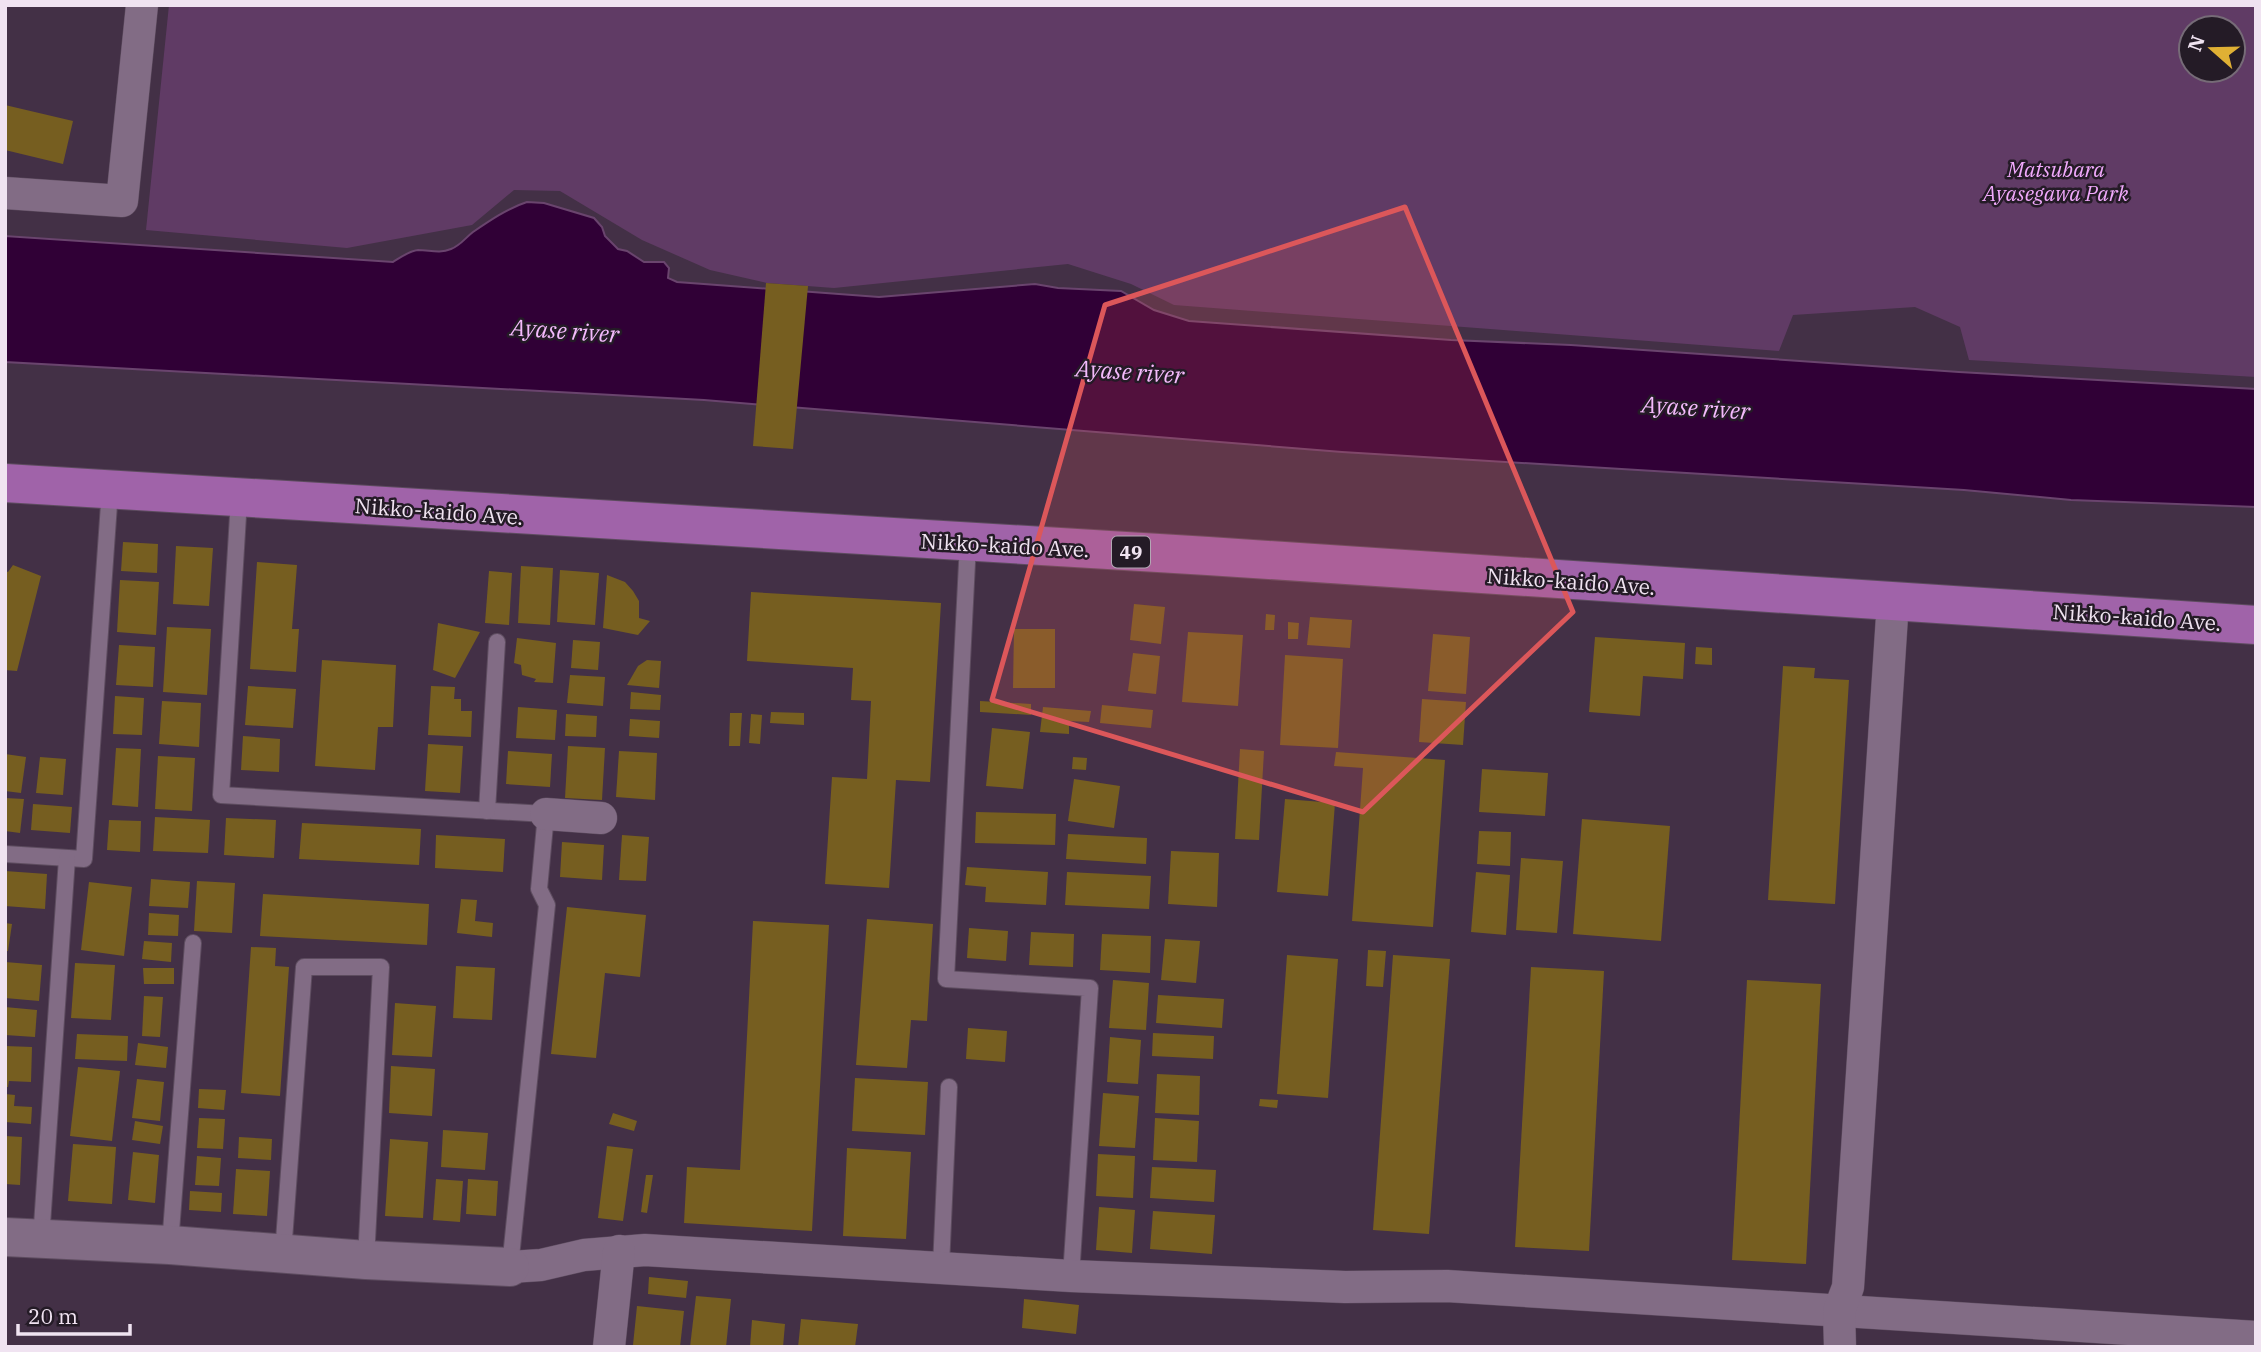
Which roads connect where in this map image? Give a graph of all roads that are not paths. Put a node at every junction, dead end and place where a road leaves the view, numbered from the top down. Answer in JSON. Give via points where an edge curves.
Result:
{"nodes":[{"id":1,"x":142,"y":5,"type":"edge"},
{"id":2,"x":5,"y":193,"type":"edge"},
{"id":3,"x":5,"y":483,"type":"edge"},
{"id":4,"x":110,"y":490,"type":"junction"},
{"id":5,"x":239,"y":499,"type":"junction"},
{"id":6,"x":968,"y":543,"type":"junction"},
{"id":7,"x":1893,"y":601,"type":"junction"},
{"id":8,"x":2256,"y":625,"type":"edge"},
{"id":9,"x":497,"y":642,"type":"dead end"},
{"id":10,"x":487,"y":811,"type":"junction"},
{"id":11,"x":545,"y":814,"type":"junction"},
{"id":12,"x":601,"y":818,"type":"dead end"},
{"id":13,"x":5,"y":854,"type":"edge"},
{"id":14,"x":67,"y":858,"type":"junction"},
{"id":15,"x":193,"y":943,"type":"dead end"},
{"id":16,"x":949,"y":1087,"type":"dead end"},
{"id":17,"x":23,"y":1238,"type":"edge"},
{"id":18,"x":170,"y":1245,"type":"junction"},
{"id":19,"x":619,"y":1251,"type":"junction"},
{"id":20,"x":283,"y":1254,"type":"junction"},
{"id":21,"x":366,"y":1260,"type":"junction"},
{"id":22,"x":510,"y":1267,"type":"junction"},
{"id":23,"x":941,"y":1267,"type":"junction"},
{"id":24,"x":1071,"y":1276,"type":"junction"},
{"id":25,"x":1839,"y":1311,"type":"junction"},
{"id":26,"x":2256,"y":1337,"type":"edge"},
{"id":27,"x":609,"y":1347,"type":"edge"},
{"id":28,"x":1840,"y":1347,"type":"edge"}],
"edges":[{"from":1,"to":2,"type":"street","via":[[122,201]]},
{"from":3,"to":4,"type":"main road","name":"Nikko-kaido Ave.","number":"49"},
{"from":4,"to":5,"type":"main road","name":"Nikko-kaido Ave.","number":"49"},
{"from":4,"to":14,"type":"lane","via":[[84,859]]},
{"from":5,"to":6,"type":"main road","name":"Nikko-kaido Ave.","number":"49"},
{"from":5,"to":10,"type":"lane","via":[[221,795]]},
{"from":6,"to":7,"type":"main road","name":"Nikko-kaido Ave.","number":"49"},
{"from":6,"to":24,"type":"lane","via":[[946,979],[1090,988]]},
{"from":7,"to":8,"type":"main road","name":"Nikko-kaido Ave.","number":"49"},
{"from":7,"to":25,"type":"street","via":[[1848,1287]]},
{"from":9,"to":10,"type":"lane"},
{"from":10,"to":11,"type":"lane"},
{"from":11,"to":12,"type":"street"},
{"from":11,"to":22,"type":"lane","via":[[539,889],[547,905]]},
{"from":13,"to":14,"type":"lane"},
{"from":14,"to":17,"type":"lane"},
{"from":15,"to":18,"type":"lane"},
{"from":16,"to":23,"type":"lane"},
{"from":17,"to":18,"type":"street"},
{"from":18,"to":20,"type":"street"},
{"from":19,"to":22,"type":"street"},
{"from":19,"to":23,"type":"street"},
{"from":19,"to":27,"type":"street"},
{"from":20,"to":21,"type":"street"},
{"from":20,"to":21,"type":"lane","via":[[304,967],[381,967]]},
{"from":21,"to":22,"type":"street"},
{"from":23,"to":24,"type":"street"},
{"from":24,"to":25,"type":"street","via":[[1345,1287],[1447,1286]]},
{"from":25,"to":26,"type":"street"},
{"from":25,"to":28,"type":"street"}]}
